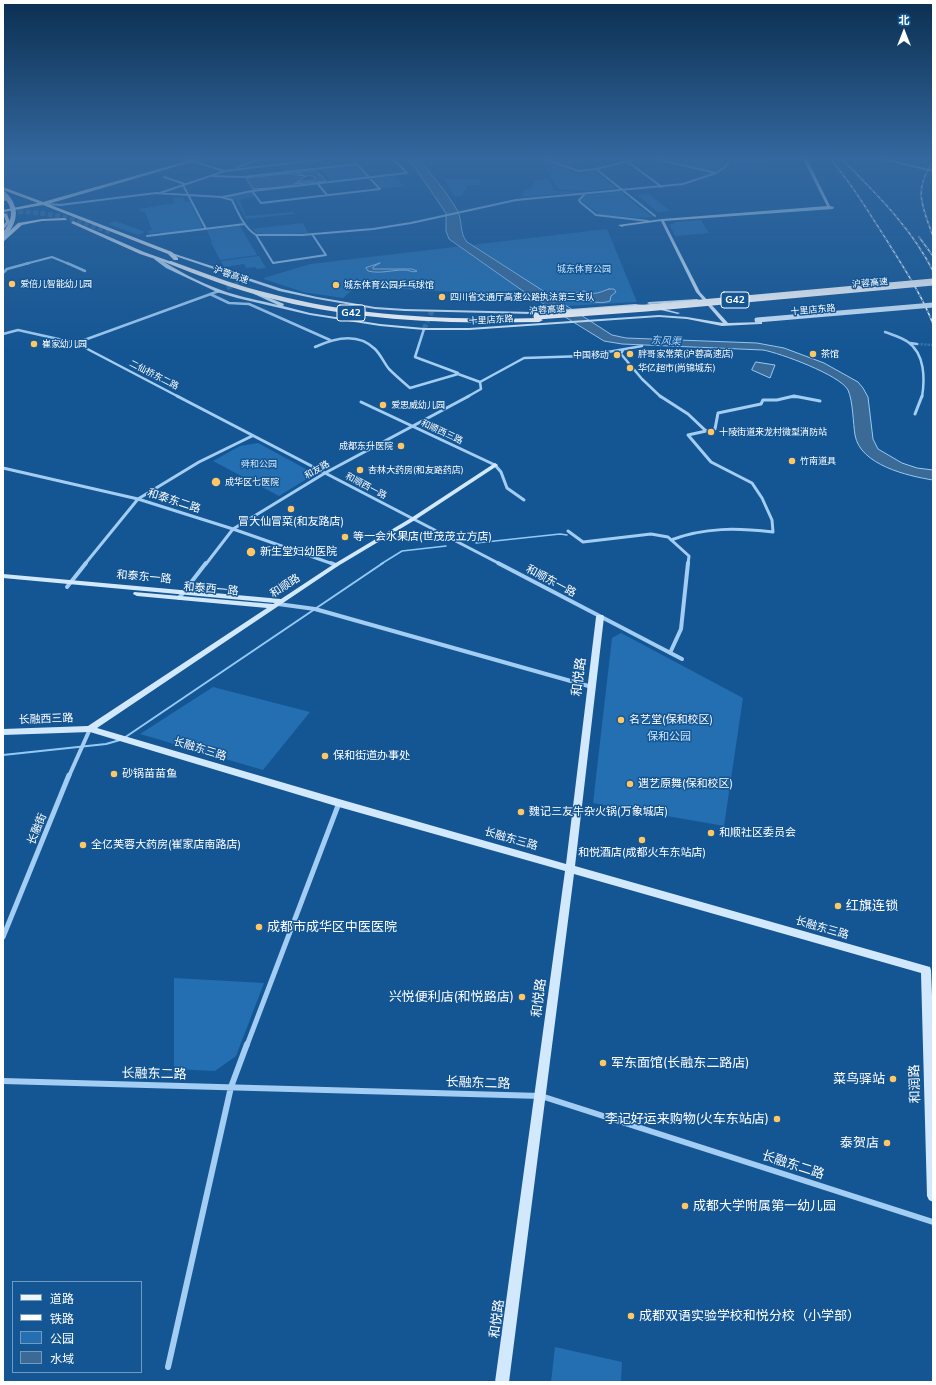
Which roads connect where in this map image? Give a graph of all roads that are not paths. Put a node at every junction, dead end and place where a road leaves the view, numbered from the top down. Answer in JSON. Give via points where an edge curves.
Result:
{"nodes":[{"id":1,"x":13,"y":224,"type":"edge"},
{"id":2,"x":22,"y":224,"type":"edge"},
{"id":3,"x":77,"y":224,"type":"edge"},
{"id":4,"x":96,"y":224,"type":"edge"},
{"id":5,"x":97,"y":224,"type":"edge"},
{"id":6,"x":203,"y":224,"type":"edge"},
{"id":7,"x":245,"y":224,"type":"joint"},
{"id":8,"x":406,"y":224,"type":"edge"},
{"id":9,"x":633,"y":224,"type":"edge"},
{"id":10,"x":637,"y":224,"type":"edge"},
{"id":11,"x":662,"y":224,"type":"edge"},
{"id":12,"x":83,"y":226,"type":"junction"},
{"id":13,"x":206,"y":229,"type":"junction"},
{"id":14,"x":119,"y":233,"type":"junction"},
{"id":15,"x":107,"y":234,"type":"junction"},
{"id":16,"x":312,"y":234,"type":"junction"},
{"id":17,"x":256,"y":235,"type":"junction"},
{"id":18,"x":3,"y":236,"type":"edge"},
{"id":19,"x":146,"y":236,"type":"dead end"},
{"id":20,"x":3,"y":240,"type":"edge"},
{"id":21,"x":170,"y":253,"type":"junction"},
{"id":22,"x":156,"y":259,"type":"junction"},
{"id":23,"x":173,"y":260,"type":"junction"},
{"id":24,"x":85,"y":271,"type":"dead end"},
{"id":25,"x":3,"y":273,"type":"edge"},
{"id":26,"x":933,"y":282,"type":"edge"},
{"id":27,"x":886,"y":283,"type":"dead end"},
{"id":28,"x":933,"y":286,"type":"edge"},
{"id":29,"x":227,"y":288,"type":"tunnel mouth"},
{"id":30,"x":219,"y":291,"type":"junction"},
{"id":31,"x":256,"y":292,"type":"junction"},
{"id":32,"x":210,"y":294,"type":"junction"},
{"id":33,"x":282,"y":295,"type":"junction"},
{"id":34,"x":702,"y":300,"type":"junction"},
{"id":35,"x":629,"y":305,"type":"junction"},
{"id":36,"x":933,"y":305,"type":"edge"},
{"id":37,"x":375,"y":308,"type":"junction"},
{"id":38,"x":933,"y":308,"type":"edge"},
{"id":39,"x":450,"y":310,"type":"junction"},
{"id":40,"x":312,"y":315,"type":"junction"},
{"id":41,"x":536,"y":319,"type":"junction"},
{"id":42,"x":561,"y":321,"type":"junction"},
{"id":43,"x":758,"y":322,"type":"junction"},
{"id":44,"x":723,"y":324,"type":"junction"},
{"id":45,"x":424,"y":329,"type":"junction"},
{"id":46,"x":444,"y":330,"type":"junction"},
{"id":47,"x":885,"y":332,"type":"dead end"},
{"id":48,"x":3,"y":334,"type":"edge"},
{"id":49,"x":330,"y":340,"type":"junction"},
{"id":50,"x":76,"y":343,"type":"junction"},
{"id":51,"x":910,"y":343,"type":"junction"},
{"id":52,"x":917,"y":344,"type":"tunnel mouth"},
{"id":53,"x":642,"y":346,"type":"dead end"},
{"id":54,"x":315,"y":347,"type":"dead end"},
{"id":55,"x":622,"y":350,"type":"junction"},
{"id":56,"x":458,"y":374,"type":"junction"},
{"id":57,"x":480,"y":382,"type":"junction"},
{"id":58,"x":820,"y":401,"type":"dead end"},
{"id":59,"x":361,"y":402,"type":"dead end"},
{"id":60,"x":915,"y":414,"type":"dead end"},
{"id":61,"x":412,"y":426,"type":"junction"},
{"id":62,"x":706,"y":431,"type":"junction"},
{"id":63,"x":252,"y":436,"type":"junction"},
{"id":64,"x":291,"y":454,"type":"joint"},
{"id":65,"x":495,"y":465,"type":"junction"},
{"id":66,"x":3,"y":468,"type":"edge"},
{"id":67,"x":325,"y":473,"type":"junction"},
{"id":68,"x":138,"y":499,"type":"junction"},
{"id":69,"x":524,"y":500,"type":"dead end"},
{"id":70,"x":412,"y":519,"type":"junction"},
{"id":71,"x":233,"y":529,"type":"junction"},
{"id":72,"x":568,"y":531,"type":"dead end"},
{"id":73,"x":671,"y":540,"type":"junction"},
{"id":74,"x":336,"y":565,"type":"junction"},
{"id":75,"x":3,"y":576,"type":"edge"},
{"id":76,"x":3,"y":582,"type":"edge"},
{"id":77,"x":69,"y":584,"type":"junction"},
{"id":78,"x":181,"y":595,"type":"junction"},
{"id":79,"x":278,"y":604,"type":"junction"},
{"id":80,"x":600,"y":617,"type":"junction"},
{"id":81,"x":670,"y":653,"type":"junction"},
{"id":82,"x":682,"y":659,"type":"dead end"},
{"id":83,"x":592,"y":686,"type":"junction"},
{"id":84,"x":90,"y":729,"type":"junction"},
{"id":85,"x":3,"y":732,"type":"edge"},
{"id":86,"x":339,"y":803,"type":"junction"},
{"id":87,"x":570,"y":868,"type":"junction"},
{"id":88,"x":3,"y":937,"type":"edge"},
{"id":89,"x":926,"y":970,"type":"joint"},
{"id":90,"x":3,"y":1081,"type":"edge"},
{"id":91,"x":231,"y":1087,"type":"junction"},
{"id":92,"x":540,"y":1096,"type":"junction"},
{"id":93,"x":933,"y":1196,"type":"edge"},
{"id":94,"x":933,"y":1222,"type":"edge"},
{"id":95,"x":168,"y":1367,"type":"dead end"},
{"id":96,"x":502,"y":1382,"type":"edge"}],
"edges":[{"from":1,"to":18,"type":"main road","bridge":true},
{"from":2,"to":20,"type":"main road"},
{"from":3,"to":12,"type":"main road"},
{"from":4,"to":12,"type":"main road","via":[[99,228]]},
{"from":5,"to":14,"type":"main road"},
{"from":6,"to":13,"type":"street"},
{"from":7,"to":13,"type":"street"},
{"from":7,"to":17,"type":"street"},
{"from":8,"to":16,"type":"street"},
{"from":9,"to":10,"type":"street","via":[[620,225]]},
{"from":11,"to":34,"type":"street","via":[[693,292]]},
{"from":12,"to":15,"type":"main road"},
{"from":13,"to":19,"type":"street"},
{"from":14,"to":15,"type":"main road","via":[[106,230],[99,232]]},
{"from":14,"to":21,"type":"main road"},
{"from":15,"to":22,"type":"main road"},
{"from":15,"to":23,"type":"main road"},
{"from":16,"to":17,"type":"street"},
{"from":16,"to":17,"type":"street","via":[[326,255],[273,263]]},
{"from":21,"to":23,"type":"main road"},
{"from":21,"to":37,"type":"street","name":"十里店东路","via":[[246,280],[316,298]]},
{"from":22,"to":23,"type":"main road"},
{"from":22,"to":30,"type":"street","name":"十里店东路"},
{"from":23,"to":31,"type":"highway","name":"沪蓉高速","number":"G42"},
{"from":23,"to":33,"type":"highway","name":"沪蓉高速","number":"G42"},
{"from":24,"to":25,"type":"street","via":[[52,257],[7,269]]},
{"from":26,"to":41,"type":"highway","name":"沪蓉高速","number":"G42","bridge":true},
{"from":27,"to":34,"type":"street"},
{"from":28,"to":42,"type":"highway","name":"沪蓉高速","number":"G42","bridge":true},
{"from":29,"to":30,"type":"street"},
{"from":30,"to":32,"type":"street"},
{"from":30,"to":40,"type":"street","name":"十里店东路","via":[[260,304]]},
{"from":31,"to":40,"type":"street","via":[[282,305]]},
{"from":31,"to":41,"type":"highway","name":"沪蓉高速","number":"G42","via":[[339,311],[384,317],[456,321]]},
{"from":32,"to":49,"type":"street","via":[[229,303],[249,304]]},
{"from":32,"to":50,"type":"street"},
{"from":33,"to":37,"type":"street"},
{"from":33,"to":41,"type":"highway","name":"沪蓉高速","number":"G42","via":[[326,305],[390,313]]},
{"from":34,"to":35,"type":"street"},
{"from":34,"to":44,"type":"street"},
{"from":35,"to":39,"type":"street","name":"十里店东路","via":[[516,313]]},
{"from":35,"to":44,"type":"street","name":"十里店东路","via":[[652,307]]},
{"from":36,"to":43,"type":"street","name":"十里店东路","bridge":true},
{"from":37,"to":39,"type":"street","name":"十里店东路"},
{"from":38,"to":43,"type":"street","name":"十里店东路"},
{"from":39,"to":41,"type":"street"},
{"from":40,"to":45,"type":"street","name":"十里店东路"},
{"from":41,"to":42,"type":"highway","name":"沪蓉高速","number":"G42"},
{"from":41,"to":46,"type":"street"},
{"from":42,"to":44,"type":"street","name":"十里店东路","via":[[673,316]]},
{"from":42,"to":46,"type":"street","name":"十里店东路"},
{"from":43,"to":44,"type":"street","name":"十里店东路"},
{"from":45,"to":46,"type":"street","name":"十里店东路"},
{"from":45,"to":56,"type":"street","via":[[416,357]]},
{"from":47,"to":51,"type":"street"},
{"from":48,"to":50,"type":"street","name":"二仙桥东二路","via":[[18,330]]},
{"from":49,"to":54,"type":"street"},
{"from":49,"to":56,"type":"street","via":[[350,337],[372,346],[389,369],[410,388]]},
{"from":50,"to":63,"type":"street","name":"二仙桥东二路","via":[[192,402]]},
{"from":51,"to":52,"type":"street"},
{"from":51,"to":60,"type":"street","via":[[919,359],[924,389],[920,407]]},
{"from":53,"to":55,"type":"street"},
{"from":55,"to":57,"type":"street","via":[[585,356],[524,358]]},
{"from":55,"to":62,"type":"street","via":[[621,354],[642,379]]},
{"from":56,"to":57,"type":"street"},
{"from":57,"to":61,"type":"street","name":"和友路","via":[[481,389]]},
{"from":58,"to":62,"type":"street","via":[[794,396],[763,400],[761,404],[718,413],[715,429]]},
{"from":59,"to":61,"type":"street","name":"和顺西三路"},
{"from":61,"to":65,"type":"street","name":"和顺西三路"},
{"from":61,"to":67,"type":"street","name":"和友路"},
{"from":62,"to":73,"type":"street","via":[[688,435],[711,462],[752,483],[772,520],[773,532],[734,528],[710,529]]},
{"from":63,"to":64,"type":"street","name":"二仙桥东二路"},
{"from":63,"to":68,"type":"street","via":[[199,462]]},
{"from":64,"to":67,"type":"street","name":"和顺西一路"},
{"from":65,"to":69,"type":"street","via":[[501,472],[507,488]]},
{"from":65,"to":70,"type":"street","name":"和顺路"},
{"from":66,"to":68,"type":"street","name":"和泰东二路"},
{"from":67,"to":70,"type":"street","name":"和顺西一路"},
{"from":67,"to":71,"type":"street","name":"和友路"},
{"from":68,"to":71,"type":"street","name":"和泰东二路"},
{"from":68,"to":77,"type":"street"},
{"from":70,"to":74,"type":"street","name":"和顺路"},
{"from":70,"to":80,"type":"street","name":"和顺东一路"},
{"from":71,"to":74,"type":"street","name":"和泰东二路"},
{"from":71,"to":78,"type":"street","name":"和友路"},
{"from":72,"to":73,"type":"street","via":[[583,542],[651,534]]},
{"from":73,"to":81,"type":"street","via":[[689,556],[680,629]]},
{"from":74,"to":79,"type":"street","name":"和顺路"},
{"from":75,"to":77,"type":"street"},
{"from":76,"to":77,"type":"street","name":"和泰西一路"},
{"from":77,"to":78,"type":"street","name":"和泰西一路"},
{"from":78,"to":79,"type":"street","name":"和泰西一路"},
{"from":78,"to":79,"type":"street","name":"和泰东一路"},
{"from":79,"to":83,"type":"street","via":[[315,609]]},
{"from":79,"to":84,"type":"street","name":"和顺路"},
{"from":80,"to":81,"type":"street","name":"和顺东一路"},
{"from":80,"to":83,"type":"street","name":"和悦路"},
{"from":81,"to":82,"type":"street","name":"和顺东一路"},
{"from":83,"to":87,"type":"street","name":"和悦路"},
{"from":84,"to":85,"type":"street","name":"长融西三路"},
{"from":84,"to":86,"type":"street","name":"长融东三路"},
{"from":84,"to":88,"type":"street","name":"长融街"},
{"from":86,"to":87,"type":"street","name":"长融东三路"},
{"from":86,"to":91,"type":"street"},
{"from":87,"to":89,"type":"street","name":"长融东三路"},
{"from":87,"to":92,"type":"street","name":"和悦路"},
{"from":89,"to":93,"type":"street","name":"和润路"},
{"from":90,"to":91,"type":"street","name":"长融东二路"},
{"from":91,"to":92,"type":"street","name":"长融东二路"},
{"from":91,"to":95,"type":"street"},
{"from":92,"to":94,"type":"street","name":"长融东二路"},
{"from":92,"to":96,"type":"street","name":"和悦路"}]}
